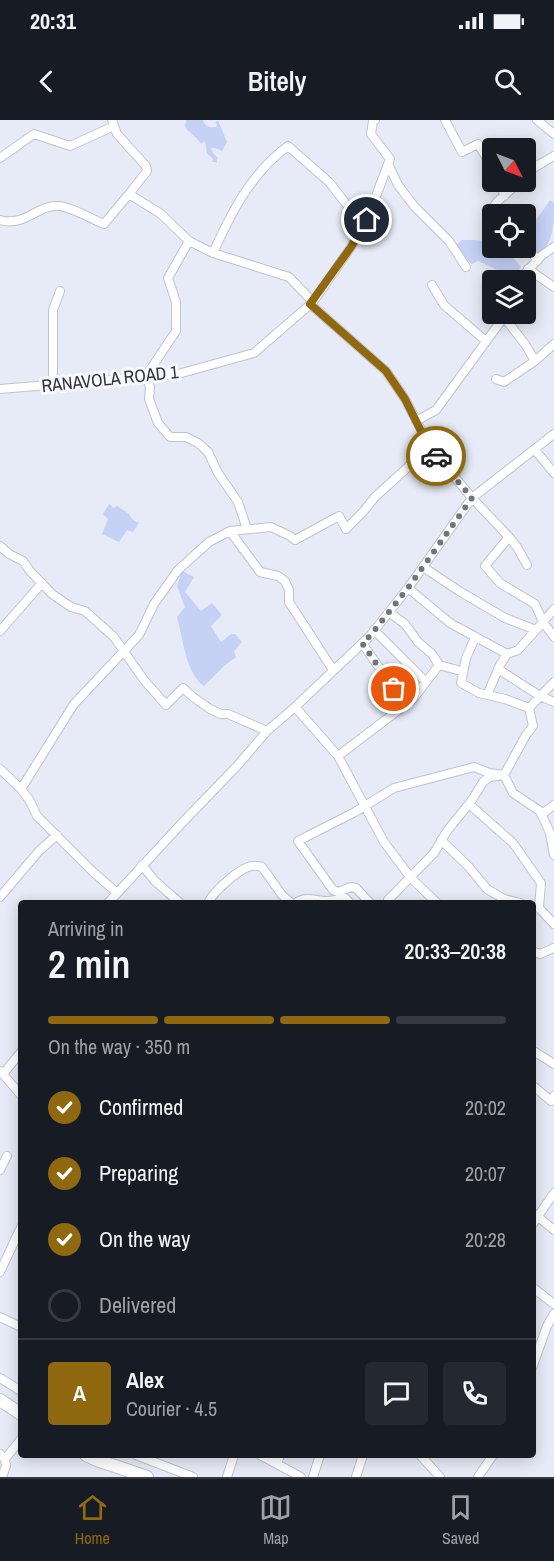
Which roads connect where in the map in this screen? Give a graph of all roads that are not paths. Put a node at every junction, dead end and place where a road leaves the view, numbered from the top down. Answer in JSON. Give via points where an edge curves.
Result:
{"nodes":[{"id":1,"x":375,"y":120,"type":"edge"},
{"id":2,"x":445,"y":120,"type":"edge"},
{"id":3,"x":537,"y":120,"type":"edge"},
{"id":4,"x":113,"y":123,"type":"edge"},
{"id":5,"x":554,"y":134,"type":"edge"},
{"id":6,"x":482,"y":150,"type":"edge"},
{"id":7,"x":554,"y":156,"type":"edge"},
{"id":8,"x":0,"y":158,"type":"edge"},
{"id":9,"x":388,"y":164,"type":"junction"},
{"id":10,"x":536,"y":166,"type":"edge"},
{"id":11,"x":503,"y":192,"type":"edge"},
{"id":12,"x":508,"y":192,"type":"edge"},
{"id":13,"x":129,"y":194,"type":"junction"},
{"id":14,"x":504,"y":196,"type":"junction"},
{"id":15,"x":497,"y":204,"type":"edge"},
{"id":16,"x":0,"y":220,"type":"edge"},
{"id":17,"x":367,"y":220,"type":"junction"},
{"id":18,"x":189,"y":241,"type":"junction"},
{"id":19,"x":554,"y":247,"type":"edge"},
{"id":20,"x":213,"y":253,"type":"junction"},
{"id":21,"x":538,"y":260,"type":"joint"},
{"id":22,"x":466,"y":267,"type":"dead end"},
{"id":23,"x":528,"y":269,"type":"joint"},
{"id":24,"x":432,"y":285,"type":"dead end"},
{"id":25,"x":554,"y":287,"type":"edge"},
{"id":26,"x":60,"y":291,"type":"dead end"},
{"id":27,"x":312,"y":303,"type":"junction"},
{"id":28,"x":497,"y":324,"type":"edge"},
{"id":29,"x":510,"y":324,"type":"edge"},
{"id":30,"x":486,"y":341,"type":"junction"},
{"id":31,"x":554,"y":344,"type":"edge"},
{"id":32,"x":535,"y":361,"type":"junction"},
{"id":33,"x":146,"y":376,"type":"junction"},
{"id":34,"x":496,"y":379,"type":"dead end"},
{"id":35,"x":53,"y":385,"type":"junction"},
{"id":36,"x":0,"y":389,"type":"edge"},
{"id":37,"x":416,"y":421,"type":"junction"},
{"id":38,"x":554,"y":434,"type":"edge"},
{"id":39,"x":429,"y":447,"type":"junction"},
{"id":40,"x":535,"y":450,"type":"junction"},
{"id":41,"x":554,"y":473,"type":"edge"},
{"id":42,"x":472,"y":498,"type":"junction"},
{"id":43,"x":247,"y":529,"type":"junction"},
{"id":44,"x":231,"y":531,"type":"junction"},
{"id":45,"x":509,"y":537,"type":"junction"},
{"id":46,"x":0,"y":546,"type":"edge"},
{"id":47,"x":527,"y":565,"type":"dead end"},
{"id":48,"x":423,"y":567,"type":"junction"},
{"id":49,"x":42,"y":583,"type":"junction"},
{"id":50,"x":408,"y":588,"type":"junction"},
{"id":51,"x":554,"y":609,"type":"edge"},
{"id":52,"x":389,"y":612,"type":"junction"},
{"id":53,"x":543,"y":622,"type":"junction"},
{"id":54,"x":374,"y":630,"type":"junction"},
{"id":55,"x":536,"y":630,"type":"junction"},
{"id":56,"x":0,"y":631,"type":"edge"},
{"id":57,"x":554,"y":636,"type":"edge"},
{"id":58,"x":475,"y":638,"type":"junction"},
{"id":59,"x":362,"y":643,"type":"junction"},
{"id":60,"x":124,"y":653,"type":"junction"},
{"id":61,"x":507,"y":654,"type":"junction"},
{"id":62,"x":439,"y":665,"type":"junction"},
{"id":63,"x":498,"y":669,"type":"junction"},
{"id":64,"x":333,"y":670,"type":"junction"},
{"id":65,"x":461,"y":671,"type":"dead end"},
{"id":66,"x":426,"y":682,"type":"junction"},
{"id":67,"x":554,"y":682,"type":"edge"},
{"id":68,"x":487,"y":694,"type":"junction"},
{"id":69,"x":540,"y":696,"type":"junction"},
{"id":70,"x":554,"y":702,"type":"edge"},
{"id":71,"x":405,"y":705,"type":"junction"},
{"id":72,"x":295,"y":707,"type":"junction"},
{"id":73,"x":529,"y":708,"type":"junction"},
{"id":74,"x":267,"y":731,"type":"junction"},
{"id":75,"x":338,"y":756,"type":"junction"},
{"id":76,"x":2,"y":774,"type":"edge"},
{"id":77,"x":504,"y":775,"type":"junction"},
{"id":78,"x":21,"y":789,"type":"junction"},
{"id":79,"x":469,"y":804,"type":"junction"},
{"id":80,"x":554,"y":805,"type":"edge"},
{"id":81,"x":366,"y":806,"type":"junction"},
{"id":82,"x":542,"y":814,"type":"junction"},
{"id":83,"x":57,"y":835,"type":"junction"},
{"id":84,"x":441,"y":840,"type":"junction"},
{"id":85,"x":554,"y":855,"type":"edge"},
{"id":86,"x":142,"y":865,"type":"junction"},
{"id":87,"x":411,"y":878,"type":"junction"},
{"id":88,"x":116,"y":892,"type":"junction"},
{"id":89,"x":0,"y":897,"type":"edge"},
{"id":90,"x":110,"y":900,"type":"edge"},
{"id":91,"x":177,"y":900,"type":"edge"},
{"id":92,"x":209,"y":900,"type":"edge"},
{"id":93,"x":287,"y":900,"type":"edge"},
{"id":94,"x":300,"y":900,"type":"edge"},
{"id":95,"x":320,"y":900,"type":"edge"},
{"id":96,"x":332,"y":900,"type":"edge"},
{"id":97,"x":347,"y":900,"type":"edge"},
{"id":98,"x":367,"y":900,"type":"edge"},
{"id":99,"x":388,"y":900,"type":"edge"},
{"id":100,"x":434,"y":900,"type":"edge"},
{"id":101,"x":510,"y":900,"type":"edge"},
{"id":102,"x":536,"y":908,"type":"edge"},
{"id":103,"x":554,"y":924,"type":"edge"},
{"id":104,"x":554,"y":948,"type":"edge"},
{"id":105,"x":536,"y":952,"type":"edge"},
{"id":106,"x":536,"y":1053,"type":"edge"},
{"id":107,"x":18,"y":1055,"type":"edge"},
{"id":108,"x":554,"y":1064,"type":"edge"},
{"id":109,"x":1,"y":1072,"type":"edge"},
{"id":110,"x":536,"y":1088,"type":"edge"},
{"id":111,"x":18,"y":1092,"type":"edge"},
{"id":112,"x":553,"y":1100,"type":"edge"},
{"id":113,"x":7,"y":1156,"type":"dead end"},
{"id":114,"x":0,"y":1170,"type":"edge"},
{"id":115,"x":554,"y":1194,"type":"edge"},
{"id":116,"x":536,"y":1215,"type":"edge"},
{"id":117,"x":554,"y":1230,"type":"edge"},
{"id":118,"x":18,"y":1233,"type":"edge"},
{"id":119,"x":0,"y":1272,"type":"edge"},
{"id":120,"x":536,"y":1290,"type":"edge"},
{"id":121,"x":554,"y":1304,"type":"edge"},
{"id":122,"x":554,"y":1314,"type":"edge"},
{"id":123,"x":0,"y":1317,"type":"edge"},
{"id":124,"x":18,"y":1326,"type":"edge"},
{"id":125,"x":536,"y":1357,"type":"edge"},
{"id":126,"x":0,"y":1378,"type":"edge"},
{"id":127,"x":18,"y":1389,"type":"edge"},
{"id":128,"x":0,"y":1400,"type":"edge"},
{"id":129,"x":18,"y":1412,"type":"edge"},
{"id":130,"x":18,"y":1442,"type":"edge"},
{"id":131,"x":3,"y":1456,"type":"edge"},
{"id":132,"x":93,"y":1458,"type":"edge"},
{"id":133,"x":144,"y":1458,"type":"edge"},
{"id":134,"x":233,"y":1458,"type":"edge"},
{"id":135,"x":319,"y":1458,"type":"edge"},
{"id":136,"x":362,"y":1458,"type":"edge"},
{"id":137,"x":423,"y":1458,"type":"edge"},
{"id":138,"x":491,"y":1458,"type":"edge"},
{"id":139,"x":278,"y":1459,"type":"edge"},
{"id":140,"x":3,"y":1477,"type":"edge"},
{"id":141,"x":147,"y":1477,"type":"edge"},
{"id":142,"x":193,"y":1477,"type":"edge"},
{"id":143,"x":227,"y":1477,"type":"edge"},
{"id":144,"x":301,"y":1477,"type":"edge"},
{"id":145,"x":313,"y":1477,"type":"edge"},
{"id":146,"x":356,"y":1477,"type":"edge"},
{"id":147,"x":440,"y":1477,"type":"edge"},
{"id":148,"x":478,"y":1477,"type":"edge"}],
"edges":[{"from":1,"to":9,"type":"street","via":[[371,134],[390,159]]},
{"from":2,"to":6,"type":"street","via":[[462,152],[478,144]]},
{"from":3,"to":5,"type":"street"},
{"from":4,"to":8,"type":"street","via":[[70,146],[34,134]]},
{"from":4,"to":13,"type":"street","via":[[117,134],[146,166],[147,171]]},
{"from":7,"to":10,"type":"street"},
{"from":9,"to":17,"type":"street","name":"RANAVOLA ROAD 1"},
{"from":9,"to":22,"type":"street","via":[[414,206],[449,241]]},
{"from":11,"to":14,"type":"street"},
{"from":12,"to":14,"type":"street"},
{"from":13,"to":16,"type":"street","via":[[104,224],[60,206],[17,222]]},
{"from":13,"to":18,"type":"street","via":[[161,214]]},
{"from":14,"to":15,"type":"street"},
{"from":17,"to":20,"type":"street","via":[[354,214],[329,182],[288,146],[275,155],[241,197]]},
{"from":17,"to":27,"type":"street","name":"RANAVOLA ROAD 1"},
{"from":18,"to":20,"type":"street"},
{"from":18,"to":33,"type":"street","via":[[168,278],[176,302],[176,332]]},
{"from":19,"to":21,"type":"street"},
{"from":20,"to":27,"type":"street","via":[[289,277]]},
{"from":21,"to":23,"type":"street"},
{"from":23,"to":25,"type":"street"},
{"from":24,"to":30,"type":"street","via":[[444,305]]},
{"from":26,"to":35,"type":"street","via":[[53,310]]},
{"from":27,"to":33,"type":"street","name":"RANAVOLA ROAD 1","via":[[254,353],[178,374]]},
{"from":27,"to":37,"type":"street","via":[[386,371]]},
{"from":28,"to":30,"type":"street"},
{"from":29,"to":32,"type":"street"},
{"from":30,"to":37,"type":"street","via":[[436,410]]},
{"from":31,"to":32,"type":"street"},
{"from":32,"to":34,"type":"street","via":[[504,382]]},
{"from":33,"to":35,"type":"street","name":"RANAVOLA ROAD 1"},
{"from":33,"to":43,"type":"street","via":[[158,423],[170,437],[186,437],[208,452],[238,502]]},
{"from":35,"to":36,"type":"street","name":"RANAVOLA ROAD 1"},
{"from":37,"to":39,"type":"street"},
{"from":38,"to":40,"type":"street"},
{"from":39,"to":42,"type":"street"},
{"from":39,"to":43,"type":"street","via":[[346,529],[339,516],[295,540],[271,527]]},
{"from":40,"to":41,"type":"street"},
{"from":40,"to":42,"type":"street"},
{"from":42,"to":45,"type":"street"},
{"from":42,"to":48,"type":"street"},
{"from":43,"to":44,"type":"street"},
{"from":44,"to":60,"type":"street","via":[[209,542],[178,570],[154,604],[140,635]]},
{"from":44,"to":64,"type":"street","via":[[260,572],[285,581],[289,603]]},
{"from":45,"to":47,"type":"street"},
{"from":45,"to":53,"type":"street","via":[[485,566],[500,583],[536,604]]},
{"from":46,"to":49,"type":"street","via":[[23,561]]},
{"from":48,"to":50,"type":"street"},
{"from":48,"to":55,"type":"street","via":[[505,618]]},
{"from":49,"to":56,"type":"street"},
{"from":49,"to":60,"type":"street","via":[[52,594],[85,610],[114,637]]},
{"from":50,"to":52,"type":"street"},
{"from":50,"to":58,"type":"street"},
{"from":51,"to":53,"type":"street"},
{"from":52,"to":54,"type":"street"},
{"from":52,"to":62,"type":"street","via":[[405,624]]},
{"from":53,"to":55,"type":"street"},
{"from":53,"to":57,"type":"street"},
{"from":54,"to":59,"type":"street"},
{"from":54,"to":66,"type":"street"},
{"from":55,"to":61,"type":"street","via":[[518,650]]},
{"from":58,"to":61,"type":"street"},
{"from":58,"to":68,"type":"street","via":[[461,683]]},
{"from":59,"to":64,"type":"street"},
{"from":59,"to":71,"type":"street"},
{"from":60,"to":74,"type":"street","via":[[166,705],[183,688],[210,709]]},
{"from":60,"to":78,"type":"street","via":[[74,704]]},
{"from":61,"to":63,"type":"street"},
{"from":62,"to":65,"type":"street"},
{"from":62,"to":66,"type":"street"},
{"from":63,"to":68,"type":"street"},
{"from":63,"to":69,"type":"street"},
{"from":64,"to":72,"type":"street"},
{"from":66,"to":71,"type":"street"},
{"from":67,"to":69,"type":"street"},
{"from":68,"to":73,"type":"street"},
{"from":69,"to":70,"type":"street"},
{"from":69,"to":73,"type":"street"},
{"from":71,"to":75,"type":"street"},
{"from":72,"to":74,"type":"street"},
{"from":72,"to":75,"type":"street"},
{"from":73,"to":77,"type":"street","via":[[533,726]]},
{"from":74,"to":86,"type":"street"},
{"from":75,"to":81,"type":"street"},
{"from":76,"to":78,"type":"street"},
{"from":77,"to":79,"type":"street","via":[[483,782]]},
{"from":77,"to":81,"type":"street","via":[[474,767],[394,788]]},
{"from":77,"to":82,"type":"street","via":[[513,793]]},
{"from":78,"to":83,"type":"street","via":[[37,816]]},
{"from":79,"to":84,"type":"street"},
{"from":79,"to":102,"type":"street","via":[[513,843],[541,883]]},
{"from":80,"to":82,"type":"street"},
{"from":81,"to":87,"type":"street","via":[[384,842]]},
{"from":81,"to":98,"type":"street","via":[[298,841],[333,890],[351,887]]},
{"from":82,"to":85,"type":"street"},
{"from":83,"to":88,"type":"street"},
{"from":83,"to":89,"type":"street"},
{"from":84,"to":87,"type":"street"},
{"from":84,"to":101,"type":"street","via":[[487,889]]},
{"from":86,"to":88,"type":"street"},
{"from":86,"to":91,"type":"street"},
{"from":87,"to":99,"type":"street"},
{"from":87,"to":100,"type":"street"},
{"from":88,"to":90,"type":"street"},
{"from":92,"to":93,"type":"street","via":[[224,882],[250,866],[262,867]]},
{"from":94,"to":95,"type":"street"},
{"from":96,"to":97,"type":"street"},
{"from":102,"to":103,"type":"street"},
{"from":104,"to":105,"type":"street"},
{"from":106,"to":108,"type":"street"},
{"from":107,"to":109,"type":"street"},
{"from":109,"to":111,"type":"street"},
{"from":110,"to":112,"type":"street"},
{"from":113,"to":114,"type":"street"},
{"from":115,"to":116,"type":"street"},
{"from":116,"to":117,"type":"street"},
{"from":118,"to":119,"type":"street"},
{"from":120,"to":121,"type":"street"},
{"from":122,"to":125,"type":"street"},
{"from":123,"to":124,"type":"street"},
{"from":126,"to":127,"type":"street"},
{"from":128,"to":129,"type":"highway"},
{"from":130,"to":131,"type":"street"},
{"from":131,"to":140,"type":"street"},
{"from":132,"to":141,"type":"highway"},
{"from":133,"to":142,"type":"street"},
{"from":134,"to":143,"type":"street"},
{"from":135,"to":145,"type":"street"},
{"from":136,"to":146,"type":"street"},
{"from":137,"to":147,"type":"street"},
{"from":138,"to":148,"type":"street"},
{"from":139,"to":144,"type":"street"}]}
